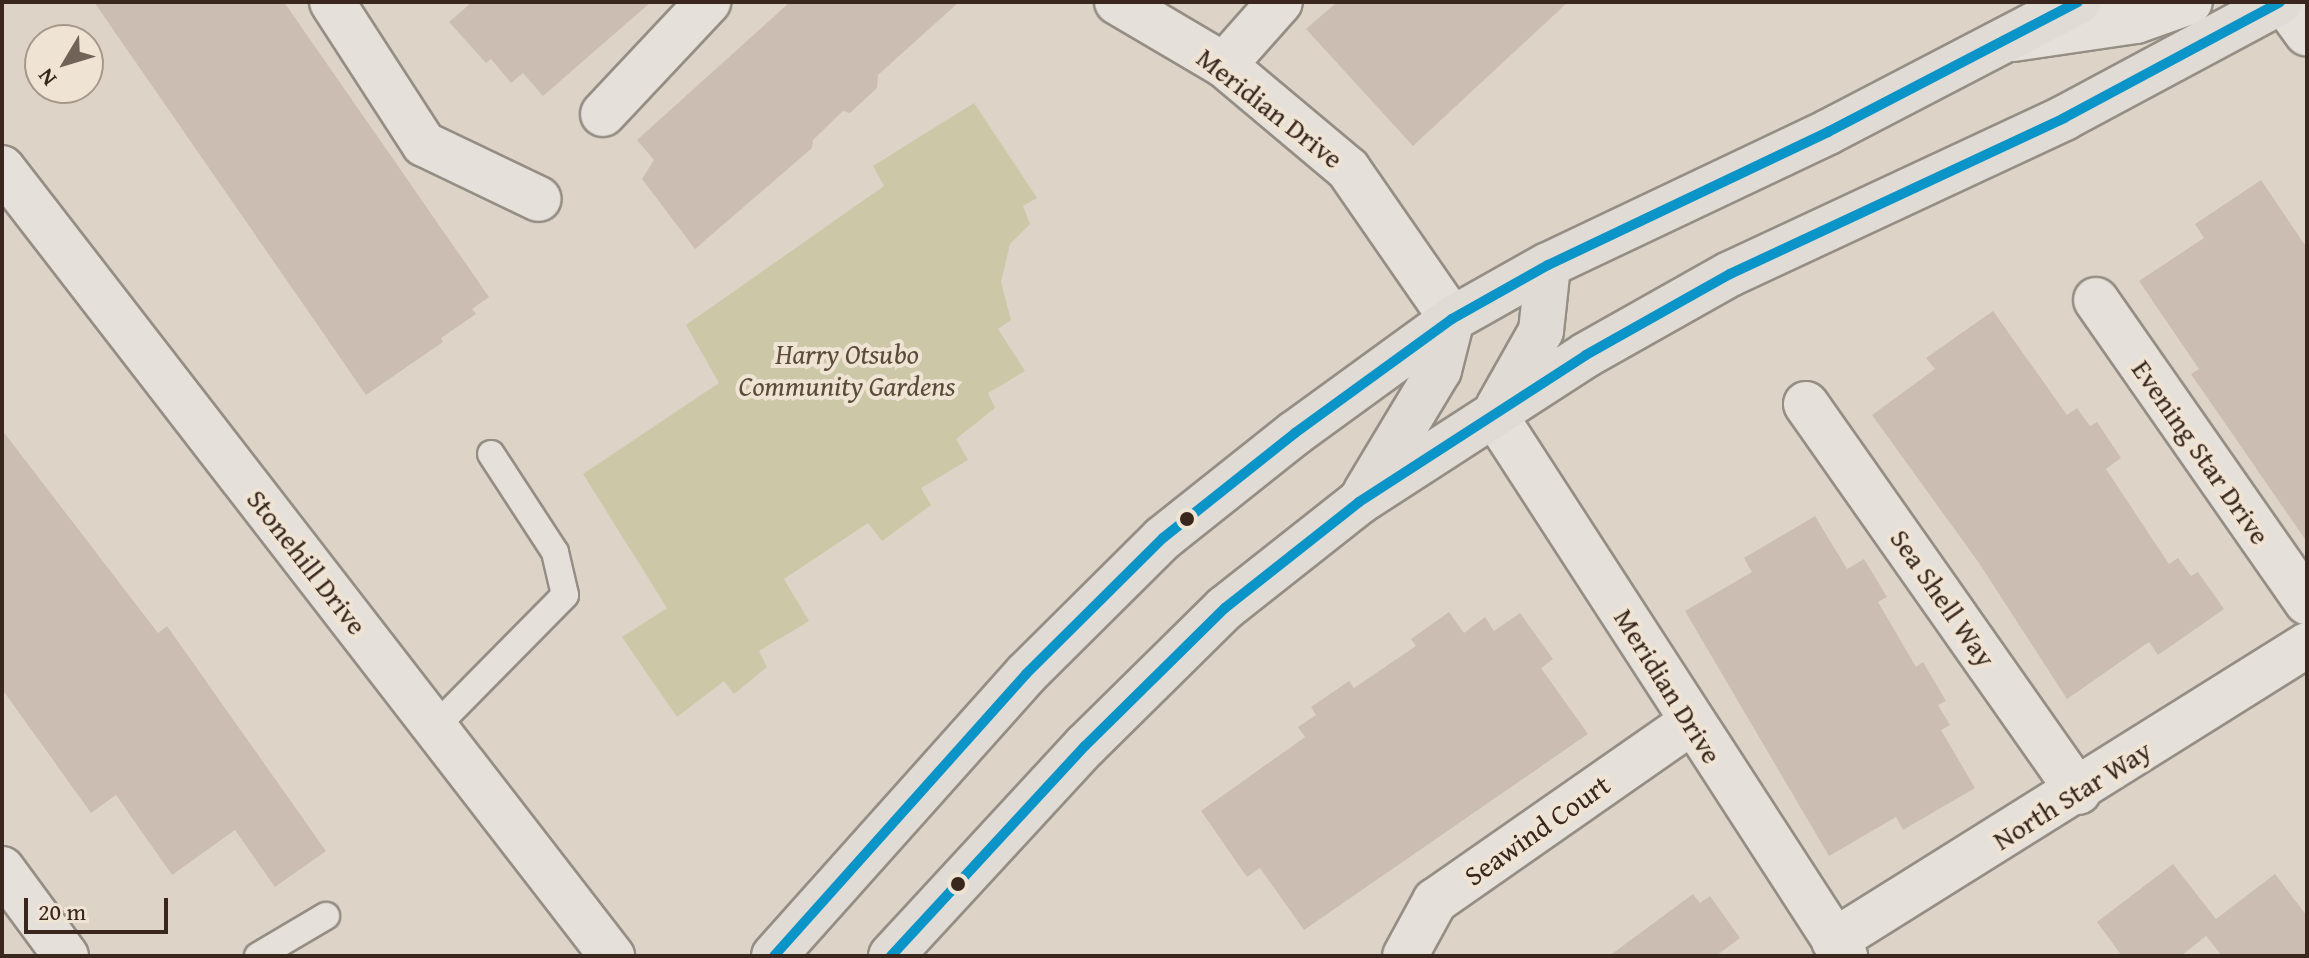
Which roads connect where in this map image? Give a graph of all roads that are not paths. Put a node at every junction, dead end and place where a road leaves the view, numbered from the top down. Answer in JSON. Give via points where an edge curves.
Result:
{"nodes":[{"id":1,"x":332,"y":2,"type":"edge"},
{"id":2,"x":708,"y":2,"type":"edge"},
{"id":3,"x":1117,"y":2,"type":"edge"},
{"id":4,"x":1280,"y":2,"type":"edge"},
{"id":5,"x":2078,"y":2,"type":"edge"},
{"id":6,"x":2190,"y":2,"type":"edge"},
{"id":7,"x":2282,"y":2,"type":"edge"},
{"id":8,"x":2307,"y":34,"type":"edge"},
{"id":9,"x":2009,"y":40,"type":"junction"},
{"id":10,"x":1224,"y":65,"type":"junction"},
{"id":11,"x":603,"y":114,"type":"dead end"},
{"id":12,"x":2,"y":168,"type":"edge"},
{"id":13,"x":539,"y":199,"type":"dead end"},
{"id":14,"x":1548,"y":265,"type":"junction"},
{"id":15,"x":2096,"y":300,"type":"dead end"},
{"id":16,"x":1452,"y":319,"type":"junction"},
{"id":17,"x":1806,"y":404,"type":"dead end"},
{"id":18,"x":1494,"y":414,"type":"junction"},
{"id":19,"x":491,"y":454,"type":"dead end"},
{"id":20,"x":1359,"y":502,"type":"junction"},
{"id":21,"x":2307,"y":603,"type":"edge"},
{"id":22,"x":2307,"y":645,"type":"edge"},
{"id":23,"x":1690,"y":723,"type":"junction"},
{"id":24,"x":435,"y":727,"type":"junction"},
{"id":25,"x":2079,"y":792,"type":"junction"},
{"id":26,"x":2,"y":869,"type":"edge"},
{"id":27,"x":326,"y":916,"type":"dead end"},
{"id":28,"x":1840,"y":948,"type":"edge"},
{"id":29,"x":66,"y":954,"type":"edge"},
{"id":30,"x":258,"y":956,"type":"edge"},
{"id":31,"x":612,"y":956,"type":"edge"},
{"id":32,"x":774,"y":956,"type":"edge"},
{"id":33,"x":891,"y":956,"type":"edge"},
{"id":34,"x":1405,"y":956,"type":"edge"}],
"edges":[{"from":1,"to":13,"type":"street","via":[[424,144]]},
{"from":2,"to":11,"type":"street"},
{"from":3,"to":10,"type":"street","name":"Meridian Drive"},
{"from":4,"to":10,"type":"street"},
{"from":5,"to":9,"type":"main road"},
{"from":6,"to":9,"type":"street","via":[[2136,21]]},
{"from":7,"to":8,"type":"street"},
{"from":7,"to":18,"type":"main road","via":[[2064,118],[1730,274]]},
{"from":9,"to":14,"type":"main road"},
{"from":10,"to":16,"type":"street","name":"Meridian Drive","via":[[1348,169]]},
{"from":12,"to":24,"type":"street","name":"Stonehill Drive"},
{"from":14,"to":16,"type":"main road"},
{"from":14,"to":18,"type":"main road","via":[[1541,331]]},
{"from":15,"to":21,"type":"street","name":"Evening Star Drive"},
{"from":16,"to":20,"type":"main road","via":[[1439,370]]},
{"from":16,"to":32,"type":"main road","via":[[1163,538],[1026,674]]},
{"from":17,"to":25,"type":"street","name":"Sea Shell Way"},
{"from":18,"to":20,"type":"main road"},
{"from":18,"to":23,"type":"street","name":"Meridian Drive"},
{"from":19,"to":24,"type":"lane","via":[[555,552],[565,595]]},
{"from":20,"to":33,"type":"main road","via":[[1225,608],[1085,746]]},
{"from":22,"to":25,"type":"street","name":"North Star Way"},
{"from":23,"to":28,"type":"street","name":"Meridian Drive"},
{"from":23,"to":34,"type":"street","name":"Seawind Court","via":[[1435,901]]},
{"from":24,"to":31,"type":"street","name":"Stonehill Drive"},
{"from":25,"to":28,"type":"street","name":"North Star Way"},
{"from":26,"to":29,"type":"street"},
{"from":27,"to":30,"type":"lane"}]}
